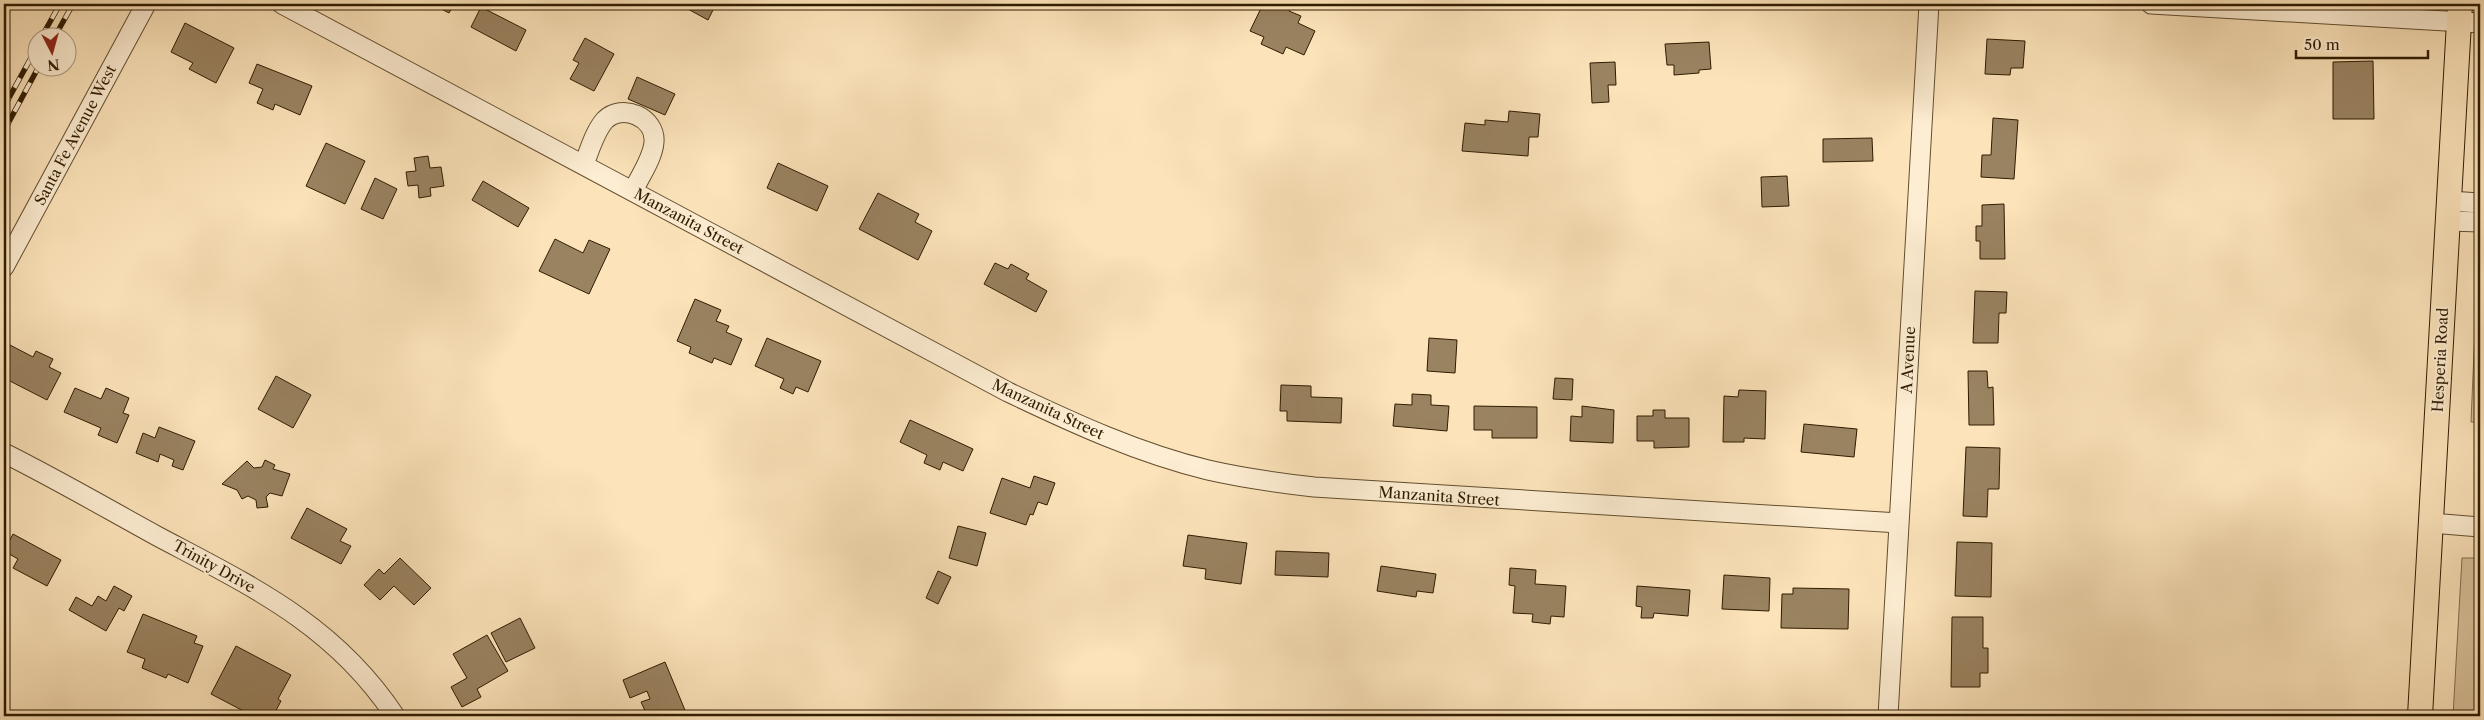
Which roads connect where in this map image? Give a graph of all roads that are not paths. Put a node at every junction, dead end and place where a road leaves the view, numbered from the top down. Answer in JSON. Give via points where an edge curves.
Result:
{"nodes":[{"id":1,"x":146,"y":4,"type":"edge"},
{"id":2,"x":282,"y":4,"type":"edge"},
{"id":3,"x":1929,"y":4,"type":"edge"},
{"id":4,"x":2151,"y":4,"type":"edge"},
{"id":5,"x":2466,"y":16,"type":"edge"},
{"id":6,"x":584,"y":165,"type":"junction"},
{"id":7,"x":633,"y":191,"type":"junction"},
{"id":8,"x":2480,"y":203,"type":"edge"},
{"id":9,"x":2448,"y":211,"type":"junction"},
{"id":10,"x":2480,"y":222,"type":"edge"},
{"id":11,"x":4,"y":267,"type":"edge"},
{"id":12,"x":4,"y":453,"type":"edge"},
{"id":13,"x":1899,"y":523,"type":"junction"},
{"id":14,"x":2431,"y":523,"type":"junction"},
{"id":15,"x":2480,"y":527,"type":"edge"},
{"id":16,"x":395,"y":716,"type":"edge"},
{"id":17,"x":1888,"y":716,"type":"edge"},
{"id":18,"x":2420,"y":716,"type":"edge"}],
"edges":[{"from":1,"to":11,"type":"street","name":"Santa Fe Avenue West"},
{"from":2,"to":6,"type":"street","name":"Manzanita Street"},
{"from":3,"to":13,"type":"street","name":"A Avenue"},
{"from":4,"to":5,"type":"street"},
{"from":5,"to":9,"type":"main road","name":"Hesperia Road"},
{"from":6,"to":7,"type":"street","name":"Manzanita Street"},
{"from":6,"to":7,"type":"street","via":[[603,121],[612,114],[626,112],[642,116],[655,140]]},
{"from":7,"to":13,"type":"street","name":"Manzanita Street","via":[[1049,412],[1120,442],[1207,469],[1314,488]]},
{"from":8,"to":9,"type":"street"},
{"from":9,"to":10,"type":"street"},
{"from":9,"to":14,"type":"main road","name":"Hesperia Road"},
{"from":12,"to":16,"type":"street","name":"Trinity Drive","via":[[293,612],[364,673]]},
{"from":13,"to":17,"type":"street","name":"A Avenue"},
{"from":14,"to":15,"type":"street"},
{"from":14,"to":18,"type":"main road","name":"Hesperia Road"}]}
